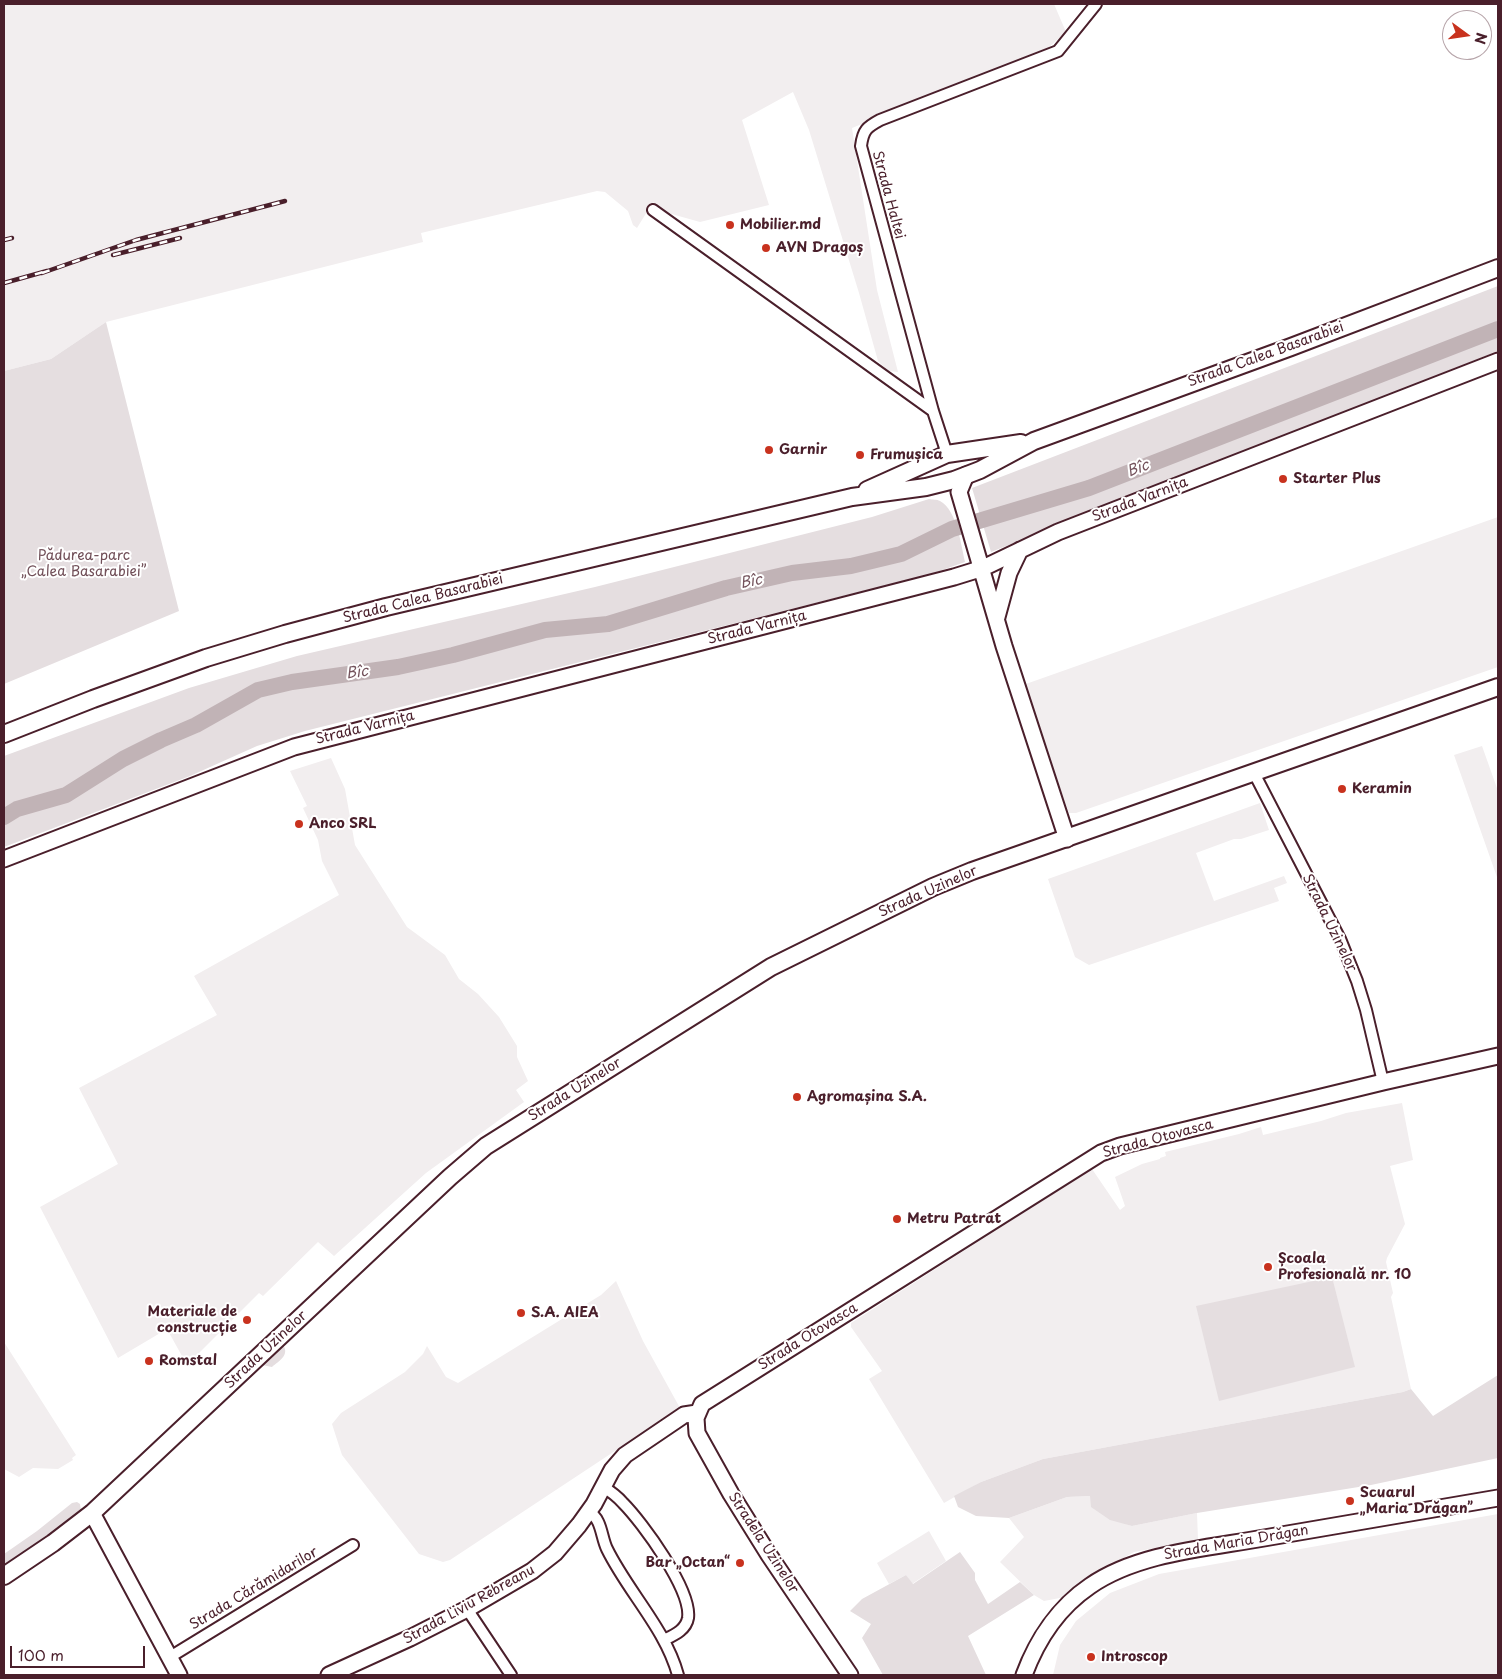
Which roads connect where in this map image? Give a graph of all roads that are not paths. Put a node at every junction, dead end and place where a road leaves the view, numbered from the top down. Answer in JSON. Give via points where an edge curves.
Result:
{"nodes":[{"id":1,"x":1096,"y":4,"type":"edge"},
{"id":2,"x":653,"y":210,"type":"dead end"},
{"id":3,"x":1498,"y":268,"type":"edge"},
{"id":4,"x":1498,"y":361,"type":"edge"},
{"id":5,"x":933,"y":411,"type":"junction"},
{"id":6,"x":1034,"y":441,"type":"junction"},
{"id":7,"x":948,"y":454,"type":"junction"},
{"id":8,"x":966,"y":475,"type":"junction"},
{"id":9,"x":943,"y":482,"type":"junction"},
{"id":10,"x":852,"y":496,"type":"junction"},
{"id":11,"x":960,"y":496,"type":"junction"},
{"id":12,"x":1020,"y":550,"type":"junction"},
{"id":13,"x":981,"y":562,"type":"junction"},
{"id":14,"x":954,"y":577,"type":"junction"},
{"id":15,"x":990,"y":598,"type":"junction"},
{"id":16,"x":997,"y":621,"type":"junction"},
{"id":17,"x":1498,"y":687,"type":"edge"},
{"id":18,"x":4,"y":734,"type":"edge"},
{"id":19,"x":1254,"y":773,"type":"junction"},
{"id":20,"x":1067,"y":839,"type":"junction"},
{"id":21,"x":4,"y":860,"type":"edge"},
{"id":22,"x":1498,"y":1056,"type":"edge"},
{"id":23,"x":1383,"y":1082,"type":"junction"},
{"id":24,"x":700,"y":1408,"type":"junction"},
{"id":25,"x":602,"y":1486,"type":"junction"},
{"id":26,"x":1498,"y":1498,"type":"edge"},
{"id":27,"x":589,"y":1512,"type":"junction"},
{"id":28,"x":92,"y":1513,"type":"junction"},
{"id":29,"x":353,"y":1544,"type":"dead end"},
{"id":30,"x":4,"y":1576,"type":"edge"},
{"id":31,"x":467,"y":1609,"type":"junction"},
{"id":32,"x":664,"y":1640,"type":"junction"},
{"id":33,"x":170,"y":1657,"type":"junction"},
{"id":34,"x":180,"y":1675,"type":"edge"},
{"id":35,"x":329,"y":1675,"type":"edge"},
{"id":36,"x":511,"y":1675,"type":"edge"},
{"id":37,"x":678,"y":1675,"type":"edge"},
{"id":38,"x":850,"y":1675,"type":"edge"},
{"id":39,"x":1024,"y":1675,"type":"edge"}],
"edges":[{"from":1,"to":5,"type":"street","name":"Strada Haltei","via":[[1058,51],[880,120],[865,130],[862,137],[861,146]]},
{"from":2,"to":5,"type":"street"},
{"from":3,"to":6,"type":"main road","name":"Strada Calea Basarabiei"},
{"from":4,"to":12,"type":"street","name":"Strada Varnița","via":[[1058,532]]},
{"from":5,"to":7,"type":"street","name":"Strada Haltei"},
{"from":6,"to":7,"type":"main road","name":"Strada Calea Basarabiei"},
{"from":6,"to":8,"type":"main road","name":"Strada Calea Basarabiei"},
{"from":7,"to":8,"type":"main road","via":[[965,463]]},
{"from":7,"to":9,"type":"main road","via":[[937,472]]},
{"from":7,"to":10,"type":"main road","name":"Strada Calea Basarabiei"},
{"from":8,"to":9,"type":"main road","name":"Strada Calea Basarabiei"},
{"from":8,"to":11,"type":"street"},
{"from":9,"to":10,"type":"main road","name":"Strada Calea Basarabiei"},
{"from":9,"to":11,"type":"street"},
{"from":10,"to":18,"type":"main road","name":"Strada Calea Basarabiei","via":[[413,600],[285,634],[206,658]]},
{"from":11,"to":13,"type":"street"},
{"from":12,"to":13,"type":"street","name":"Strada Varnița"},
{"from":12,"to":16,"type":"street","via":[[1004,586]]},
{"from":13,"to":14,"type":"street","name":"Strada Varnița"},
{"from":13,"to":15,"type":"street"},
{"from":14,"to":15,"type":"street","via":[[973,582]]},
{"from":14,"to":21,"type":"street","name":"Strada Varnița","via":[[294,747]]},
{"from":15,"to":16,"type":"street"},
{"from":16,"to":20,"type":"street"},
{"from":17,"to":19,"type":"main road","name":"Strada Uzinelor"},
{"from":19,"to":20,"type":"main road","name":"Strada Uzinelor"},
{"from":19,"to":23,"type":"street","name":"Strada Uzinelor","via":[[1340,939],[1366,1010]]},
{"from":20,"to":28,"type":"main road","name":"Strada Uzinelor","via":[[932,887],[771,967],[486,1146]]},
{"from":22,"to":23,"type":"street","name":"Strada Otovasca"},
{"from":23,"to":24,"type":"street","name":"Strada Otovasca","via":[[1101,1153]]},
{"from":24,"to":25,"type":"street","name":"Strada Liviu Rebreanu","via":[[684,1415],[625,1455]]},
{"from":24,"to":38,"type":"street","name":"Stradela Uzinelor","via":[[695,1423],[697,1434],[768,1555]]},
{"from":25,"to":27,"type":"street","name":"Strada Liviu Rebreanu"},
{"from":25,"to":32,"type":"street","via":[[624,1504],[663,1556],[685,1599],[688,1618],[685,1626]]},
{"from":26,"to":39,"type":"street","name":"Strada Maria Drăgan","via":[[1200,1549],[1131,1565],[1090,1586],[1064,1609],[1038,1643]]},
{"from":27,"to":31,"type":"street","name":"Strada Liviu Rebreanu","via":[[555,1553],[532,1571]]},
{"from":27,"to":32,"type":"street","via":[[597,1521],[614,1562]]},
{"from":28,"to":30,"type":"main road","name":"Strada Uzinelor"},
{"from":28,"to":33,"type":"street"},
{"from":29,"to":33,"type":"street","name":"Strada Cărămidarilor"},
{"from":31,"to":35,"type":"street","name":"Strada Liviu Rebreanu"},
{"from":31,"to":36,"type":"street"},
{"from":32,"to":37,"type":"street"},
{"from":33,"to":34,"type":"street"}]}
